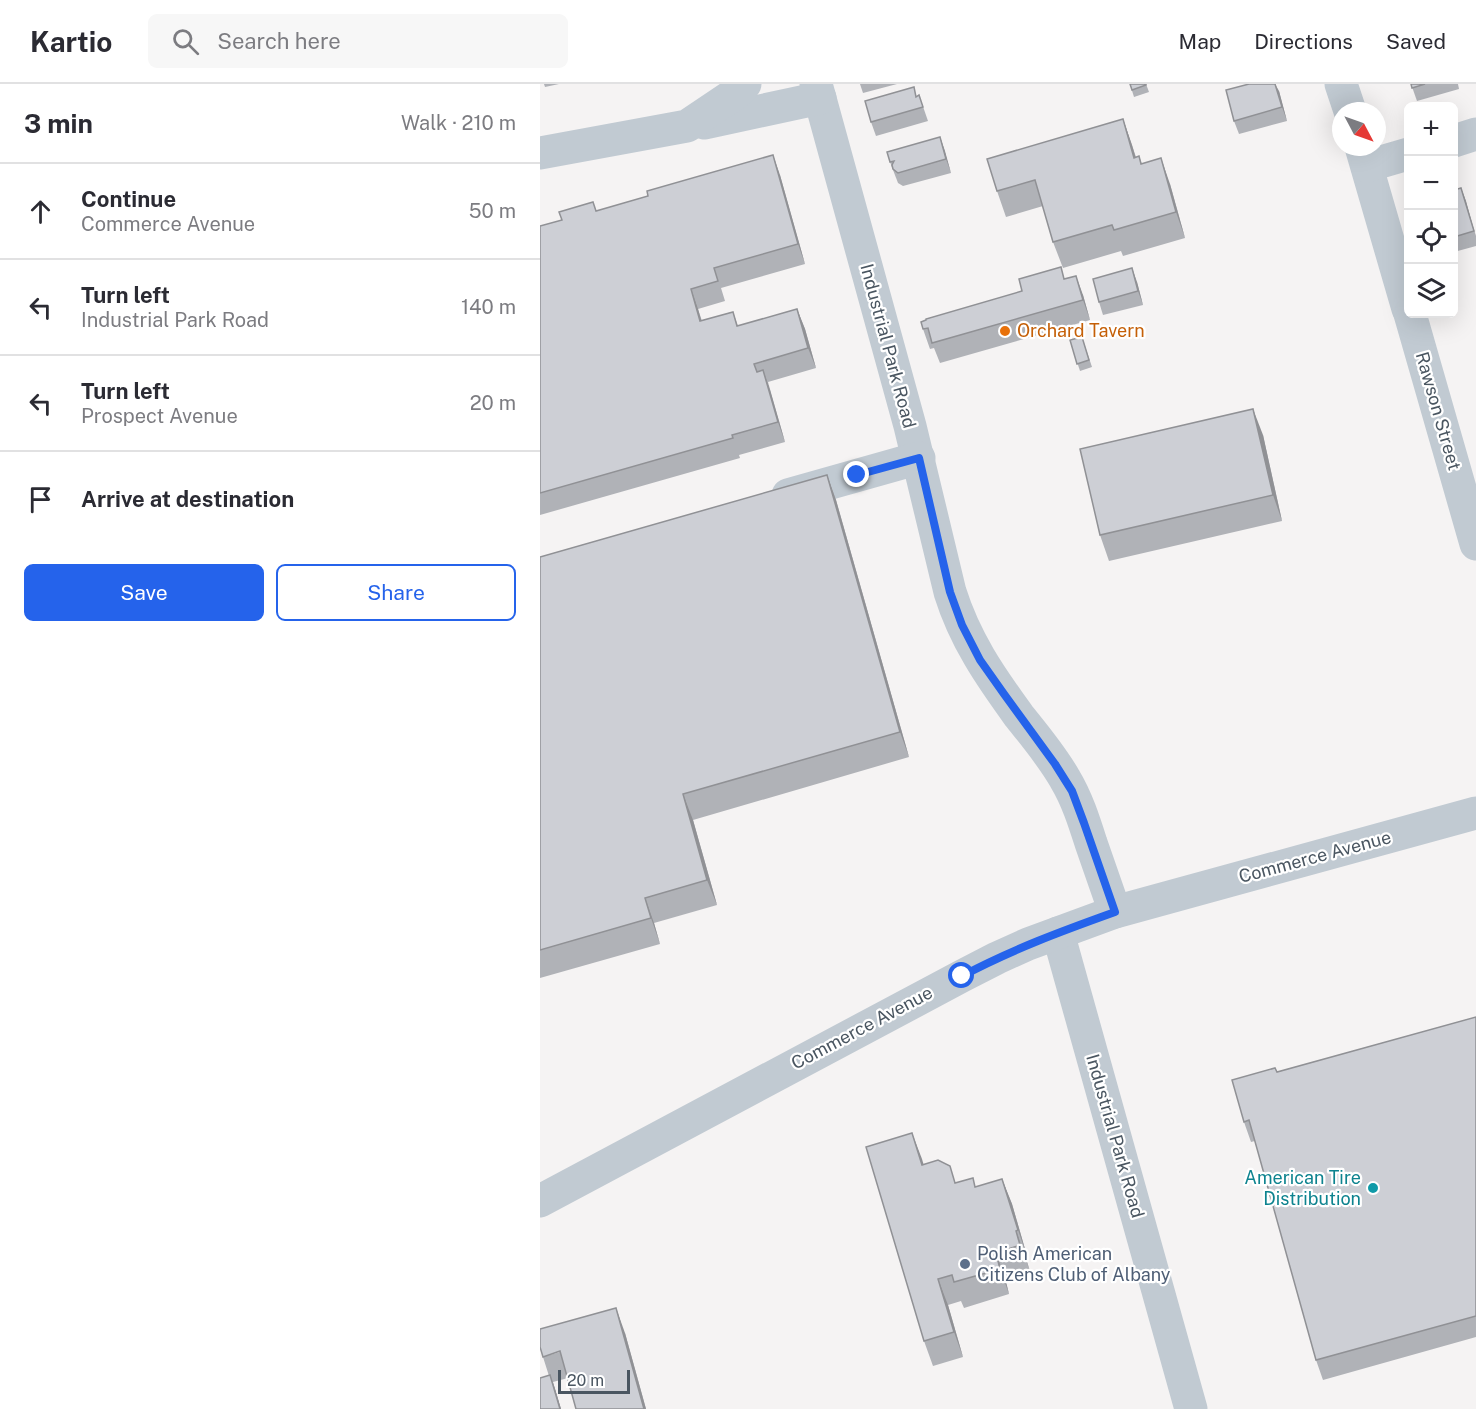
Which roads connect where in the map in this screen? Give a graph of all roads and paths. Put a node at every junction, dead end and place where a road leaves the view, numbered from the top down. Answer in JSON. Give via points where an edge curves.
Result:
{"nodes":[{"id":1,"x":745,"y":84,"type":"edge"},
{"id":2,"x":1341,"y":84,"type":"edge"},
{"id":3,"x":818,"y":91,"type":"edge"},
{"id":4,"x":1347,"y":102,"type":"edge"},
{"id":5,"x":687,"y":126,"type":"junction"},
{"id":6,"x":1476,"y":134,"type":"edge"},
{"id":7,"x":1458,"y":140,"type":"edge"},
{"id":8,"x":540,"y":153,"type":"edge"},
{"id":9,"x":1404,"y":154,"type":"edge"},
{"id":10,"x":1386,"y":155,"type":"edge"},
{"id":11,"x":1364,"y":156,"type":"edge"},
{"id":12,"x":1404,"y":295,"type":"edge"},
{"id":13,"x":1411,"y":318,"type":"edge"},
{"id":14,"x":919,"y":458,"type":"junction"},
{"id":15,"x":766,"y":501,"type":"edge"},
{"id":16,"x":1476,"y":544,"type":"edge"},
{"id":17,"x":1476,"y":813,"type":"edge"},
{"id":18,"x":1115,"y":912,"type":"junction"},
{"id":19,"x":1058,"y":933,"type":"junction"},
{"id":20,"x":540,"y":1201,"type":"edge"},
{"id":21,"x":1191,"y":1409,"type":"edge"}],
"edges":[{"from":1,"to":5,"type":"street"},
{"from":2,"to":4,"type":"street"},
{"from":3,"to":5,"type":"street"},
{"from":3,"to":14,"type":"street","name":"Industrial Park Road"},
{"from":5,"to":8,"type":"street"},
{"from":6,"to":7,"type":"street"},
{"from":9,"to":10,"type":"street"},
{"from":11,"to":12,"type":"street"},
{"from":13,"to":16,"type":"street","name":"Rawson Street"},
{"from":14,"to":15,"type":"street"},
{"from":14,"to":18,"type":"street","name":"Industrial Park Road","via":[[950,592],[962,625],[980,660],[1072,791]]},
{"from":17,"to":18,"type":"street","name":"Commerce Avenue"},
{"from":18,"to":19,"type":"street","name":"Commerce Avenue"},
{"from":19,"to":20,"type":"street","name":"Commerce Avenue","via":[[988,962]]},
{"from":19,"to":21,"type":"street","name":"Industrial Park Road"}]}
